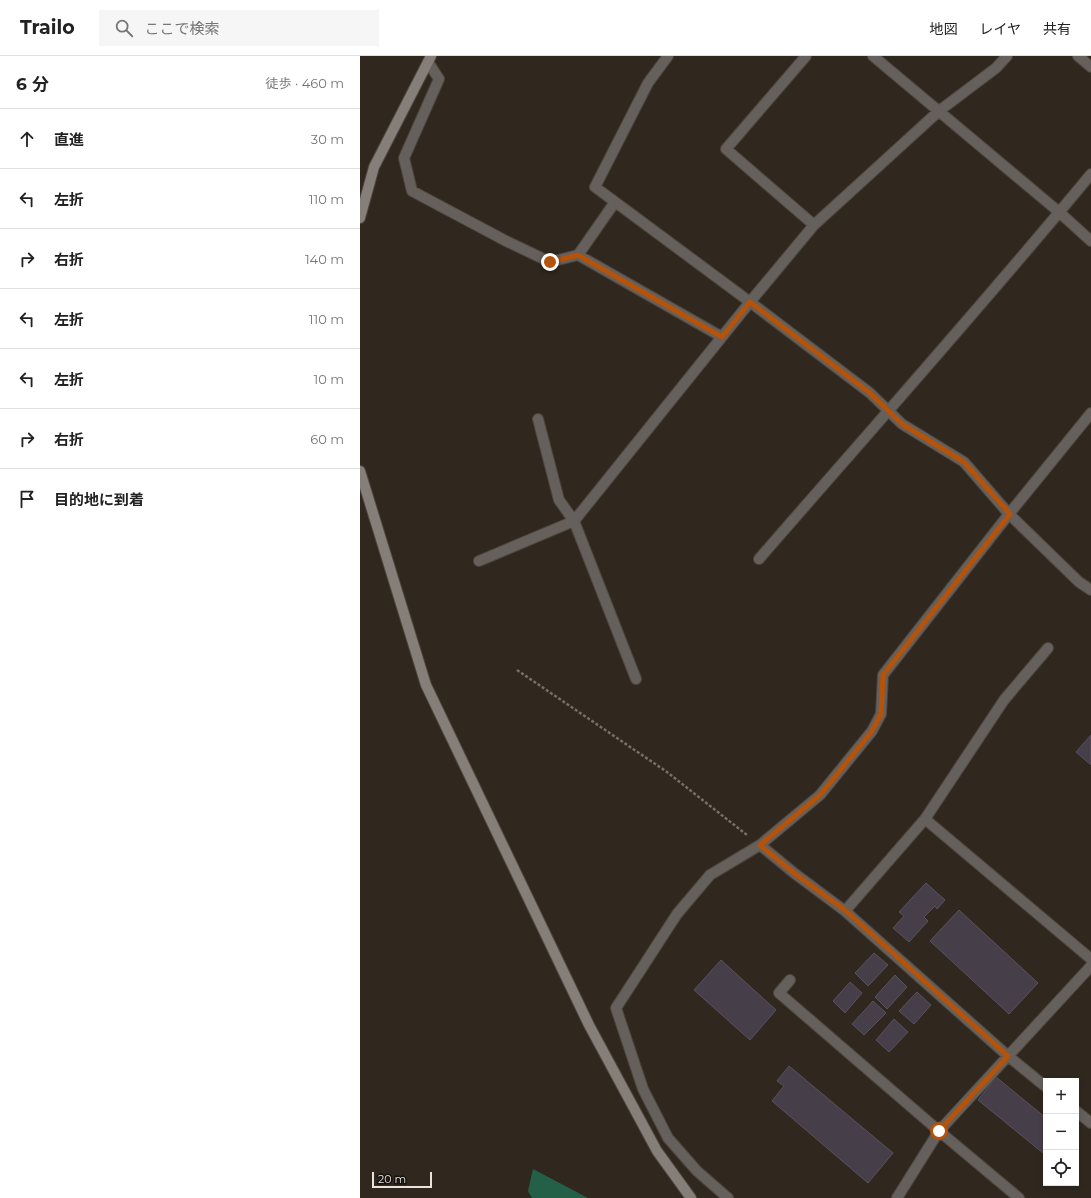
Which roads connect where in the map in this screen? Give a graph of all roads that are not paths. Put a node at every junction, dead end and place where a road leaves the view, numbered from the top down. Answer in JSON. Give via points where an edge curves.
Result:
{"nodes":[{"id":1,"x":668,"y":56,"type":"edge"},
{"id":2,"x":806,"y":56,"type":"edge"},
{"id":3,"x":873,"y":56,"type":"edge"},
{"id":4,"x":1007,"y":56,"type":"edge"},
{"id":5,"x":1078,"y":56,"type":"edge"},
{"id":6,"x":430,"y":59,"type":"edge"},
{"id":7,"x":1091,"y":67,"type":"edge"},
{"id":8,"x":939,"y":111,"type":"junction"},
{"id":9,"x":1091,"y":174,"type":"edge"},
{"id":10,"x":615,"y":202,"type":"junction"},
{"id":11,"x":1059,"y":212,"type":"junction"},
{"id":12,"x":360,"y":218,"type":"edge"},
{"id":13,"x":814,"y":225,"type":"junction"},
{"id":14,"x":1091,"y":241,"type":"edge"},
{"id":15,"x":578,"y":255,"type":"junction"},
{"id":16,"x":750,"y":302,"type":"junction"},
{"id":17,"x":722,"y":337,"type":"junction"},
{"id":18,"x":888,"y":411,"type":"junction"},
{"id":19,"x":1091,"y":413,"type":"edge"},
{"id":20,"x":538,"y":419,"type":"dead end"},
{"id":21,"x":360,"y":471,"type":"edge"},
{"id":22,"x":1010,"y":514,"type":"junction"},
{"id":23,"x":574,"y":521,"type":"junction"},
{"id":24,"x":759,"y":559,"type":"dead end"},
{"id":25,"x":479,"y":561,"type":"dead end"},
{"id":26,"x":1091,"y":590,"type":"edge"},
{"id":27,"x":1048,"y":648,"type":"dead end"},
{"id":28,"x":636,"y":679,"type":"dead end"},
{"id":29,"x":926,"y":818,"type":"junction"},
{"id":30,"x":760,"y":845,"type":"junction"},
{"id":31,"x":846,"y":911,"type":"junction"},
{"id":32,"x":1091,"y":959,"type":"edge"},
{"id":33,"x":1091,"y":966,"type":"edge"},
{"id":34,"x":790,"y":980,"type":"dead end"},
{"id":35,"x":1008,"y":1056,"type":"junction"},
{"id":36,"x":1043,"y":1085,"type":"edge"},
{"id":37,"x":1079,"y":1113,"type":"edge"},
{"id":38,"x":1091,"y":1123,"type":"edge"},
{"id":39,"x":939,"y":1131,"type":"junction"},
{"id":40,"x":668,"y":1138,"type":"junction"},
{"id":41,"x":657,"y":1151,"type":"junction"},
{"id":42,"x":692,"y":1198,"type":"edge"},
{"id":43,"x":728,"y":1198,"type":"edge"},
{"id":44,"x":897,"y":1198,"type":"edge"},
{"id":45,"x":1019,"y":1198,"type":"edge"}],
"edges":[{"from":1,"to":10,"type":"street","via":[[648,84],[595,187]]},
{"from":2,"to":13,"type":"street","via":[[726,149]]},
{"from":3,"to":8,"type":"street"},
{"from":4,"to":8,"type":"street","via":[[996,68]]},
{"from":5,"to":7,"type":"street"},
{"from":6,"to":12,"type":"street","via":[[374,167]]},
{"from":6,"to":15,"type":"street","via":[[439,79],[404,158],[412,190],[506,242],[550,262]]},
{"from":8,"to":11,"type":"street"},
{"from":8,"to":13,"type":"street"},
{"from":9,"to":11,"type":"street"},
{"from":10,"to":15,"type":"street"},
{"from":10,"to":16,"type":"street"},
{"from":11,"to":14,"type":"street"},
{"from":11,"to":18,"type":"street"},
{"from":13,"to":16,"type":"street"},
{"from":15,"to":17,"type":"street"},
{"from":16,"to":17,"type":"street"},
{"from":16,"to":18,"type":"street","via":[[870,393]]},
{"from":17,"to":23,"type":"street"},
{"from":18,"to":22,"type":"street","via":[[902,424],[964,462]]},
{"from":18,"to":24,"type":"street"},
{"from":19,"to":22,"type":"street"},
{"from":20,"to":23,"type":"street","via":[[559,500]]},
{"from":21,"to":41,"type":"street","via":[[426,686],[589,1025]]},
{"from":22,"to":26,"type":"street","via":[[1079,582]]},
{"from":22,"to":30,"type":"street","via":[[883,675],[881,714],[872,731],[820,795]]},
{"from":23,"to":25,"type":"street"},
{"from":23,"to":28,"type":"street"},
{"from":27,"to":29,"type":"street","via":[[1004,700]]},
{"from":29,"to":31,"type":"street"},
{"from":29,"to":32,"type":"street"},
{"from":30,"to":31,"type":"street"},
{"from":30,"to":40,"type":"street","via":[[710,875],[677,914],[616,1008],[643,1089]]},
{"from":31,"to":35,"type":"street"},
{"from":33,"to":35,"type":"street"},
{"from":34,"to":39,"type":"street","via":[[779,994]]},
{"from":35,"to":36,"type":"street"},
{"from":35,"to":39,"type":"street"},
{"from":37,"to":38,"type":"street"},
{"from":39,"to":44,"type":"street"},
{"from":39,"to":45,"type":"street"},
{"from":40,"to":41,"type":"street"},
{"from":40,"to":43,"type":"street","via":[[697,1171]]},
{"from":41,"to":42,"type":"street"}]}
